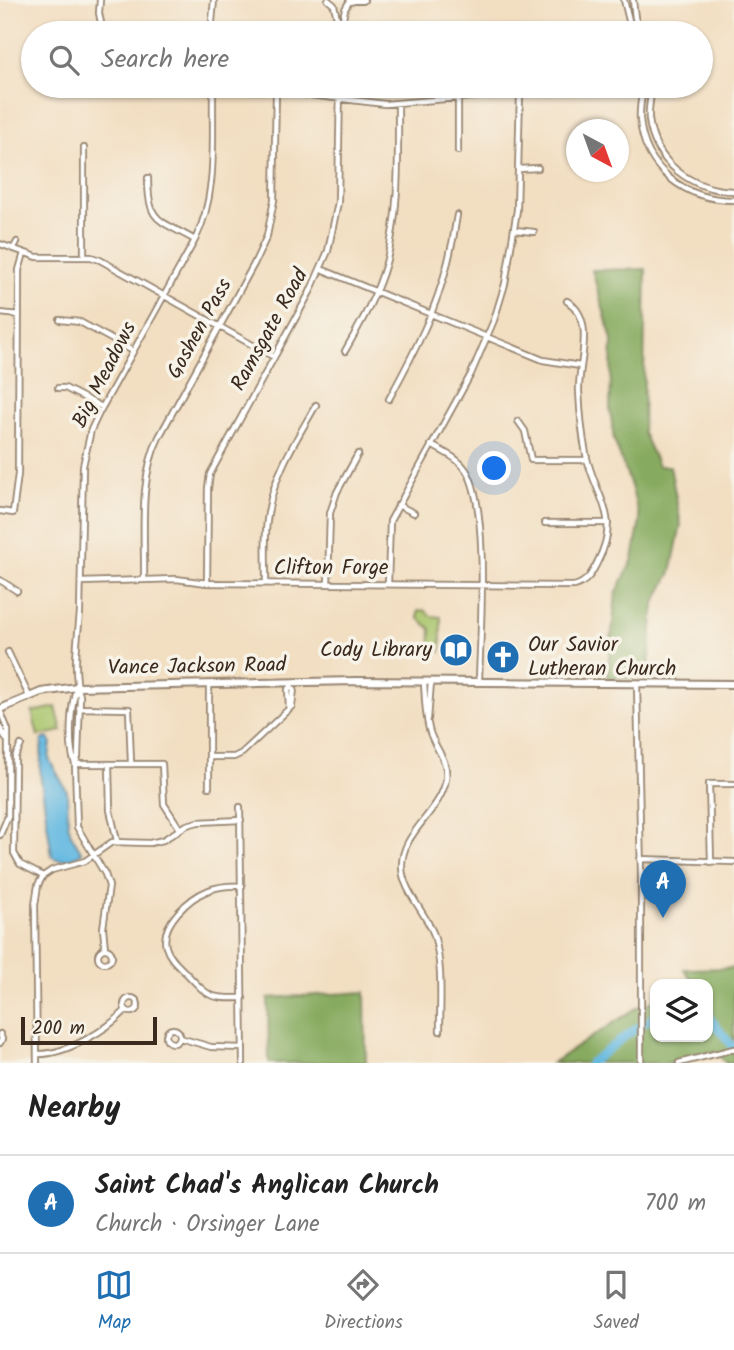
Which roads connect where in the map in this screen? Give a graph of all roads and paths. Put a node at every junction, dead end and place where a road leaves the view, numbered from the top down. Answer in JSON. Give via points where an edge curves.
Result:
{"nodes":[{"id":1,"x":100,"y":0,"type":"edge"},
{"id":2,"x":214,"y":0,"type":"edge"},
{"id":3,"x":328,"y":0,"type":"edge"},
{"id":4,"x":350,"y":0,"type":"edge"},
{"id":5,"x":356,"y":0,"type":"edge"},
{"id":6,"x":363,"y":0,"type":"edge"},
{"id":7,"x":624,"y":0,"type":"edge"},
{"id":8,"x":633,"y":0,"type":"edge"},
{"id":9,"x":101,"y":21,"type":"edge"},
{"id":10,"x":212,"y":21,"type":"edge"},
{"id":11,"x":338,"y":21,"type":"edge"},
{"id":12,"x":343,"y":21,"type":"edge"},
{"id":13,"x":629,"y":21,"type":"edge"},
{"id":14,"x":636,"y":21,"type":"edge"},
{"id":15,"x":213,"y":98,"type":"edge"},
{"id":16,"x":276,"y":98,"type":"edge"},
{"id":17,"x":332,"y":98,"type":"edge"},
{"id":18,"x":458,"y":98,"type":"joint"},
{"id":19,"x":520,"y":98,"type":"edge"},
{"id":20,"x":642,"y":98,"type":"edge"},
{"id":21,"x":651,"y":98,"type":"edge"},
{"id":22,"x":340,"y":99,"type":"junction"},
{"id":23,"x":398,"y":103,"type":"junction"},
{"id":24,"x":84,"y":148,"type":"dead end"},
{"id":25,"x":458,"y":151,"type":"dead end"},
{"id":26,"x":518,"y":169,"type":"junction"},
{"id":27,"x":538,"y":169,"type":"dead end"},
{"id":28,"x":148,"y":178,"type":"dead end"},
{"id":29,"x":690,"y":180,"type":"junction"},
{"id":30,"x":684,"y":189,"type":"junction"},
{"id":31,"x":734,"y":191,"type":"edge"},
{"id":32,"x":734,"y":200,"type":"edge"},
{"id":33,"x":457,"y":215,"type":"dead end"},
{"id":34,"x":515,"y":230,"type":"junction"},
{"id":35,"x":534,"y":232,"type":"dead end"},
{"id":36,"x":195,"y":240,"type":"junction"},
{"id":37,"x":17,"y":242,"type":"dead end"},
{"id":38,"x":0,"y":244,"type":"edge"},
{"id":39,"x":13,"y":249,"type":"junction"},
{"id":40,"x":24,"y":253,"type":"junction"},
{"id":41,"x":84,"y":257,"type":"junction"},
{"id":42,"x":321,"y":269,"type":"junction"},
{"id":43,"x":376,"y":292,"type":"junction"},
{"id":44,"x":164,"y":296,"type":"junction"},
{"id":45,"x":567,"y":301,"type":"dead end"},
{"id":46,"x":0,"y":313,"type":"edge"},
{"id":47,"x":432,"y":314,"type":"junction"},
{"id":48,"x":19,"y":315,"type":"junction"},
{"id":49,"x":60,"y":320,"type":"dead end"},
{"id":50,"x":219,"y":327,"type":"junction"},
{"id":51,"x":488,"y":337,"type":"junction"},
{"id":52,"x":133,"y":351,"type":"junction"},
{"id":53,"x":345,"y":351,"type":"dead end"},
{"id":54,"x":274,"y":357,"type":"junction"},
{"id":55,"x":580,"y":366,"type":"junction"},
{"id":56,"x":58,"y":388,"type":"dead end"},
{"id":57,"x":389,"y":399,"type":"dead end"},
{"id":58,"x":316,"y":405,"type":"dead end"},
{"id":59,"x":102,"y":407,"type":"junction"},
{"id":60,"x":518,"y":421,"type":"dead end"},
{"id":61,"x":431,"y":445,"type":"junction"},
{"id":62,"x":358,"y":454,"type":"dead end"},
{"id":63,"x":587,"y":460,"type":"junction"},
{"id":64,"x":398,"y":505,"type":"junction"},
{"id":65,"x":0,"y":511,"type":"edge"},
{"id":66,"x":414,"y":513,"type":"dead end"},
{"id":67,"x":545,"y":523,"type":"dead end"},
{"id":68,"x":608,"y":523,"type":"junction"},
{"id":69,"x":0,"y":580,"type":"edge"},
{"id":70,"x":144,"y":580,"type":"junction"},
{"id":71,"x":81,"y":582,"type":"junction"},
{"id":72,"x":207,"y":583,"type":"junction"},
{"id":73,"x":266,"y":583,"type":"junction"},
{"id":74,"x":328,"y":584,"type":"junction"},
{"id":75,"x":388,"y":584,"type":"junction"},
{"id":76,"x":481,"y":585,"type":"junction"},
{"id":77,"x":17,"y":591,"type":"dead end"},
{"id":78,"x":8,"y":652,"type":"dead end"},
{"id":79,"x":428,"y":682,"type":"junction"},
{"id":80,"x":479,"y":682,"type":"junction"},
{"id":81,"x":637,"y":684,"type":"junction"},
{"id":82,"x":734,"y":684,"type":"edge"},
{"id":83,"x":209,"y":685,"type":"junction"},
{"id":84,"x":290,"y":686,"type":"junction"},
{"id":85,"x":77,"y":687,"type":"junction"},
{"id":86,"x":29,"y":696,"type":"junction"},
{"id":87,"x":79,"y":708,"type":"junction"},
{"id":88,"x":0,"y":709,"type":"edge"},
{"id":89,"x":289,"y":709,"type":"junction"},
{"id":90,"x":8,"y":726,"type":"junction"},
{"id":91,"x":1,"y":729,"type":"edge"},
{"id":92,"x":7,"y":740,"type":"junction"},
{"id":93,"x":21,"y":745,"type":"dead end"},
{"id":94,"x":209,"y":757,"type":"junction"},
{"id":95,"x":131,"y":763,"type":"junction"},
{"id":96,"x":75,"y":764,"type":"junction"},
{"id":97,"x":109,"y":764,"type":"junction"},
{"id":98,"x":734,"y":784,"type":"edge"},
{"id":99,"x":209,"y":787,"type":"dead end"},
{"id":100,"x":240,"y":807,"type":"dead end"},
{"id":101,"x":241,"y":820,"type":"junction"},
{"id":102,"x":180,"y":829,"type":"junction"},
{"id":103,"x":0,"y":835,"type":"edge"},
{"id":104,"x":117,"y":841,"type":"junction"},
{"id":105,"x":93,"y":856,"type":"junction"},
{"id":106,"x":640,"y":859,"type":"junction"},
{"id":107,"x":711,"y":862,"type":"junction"},
{"id":108,"x":734,"y":862,"type":"edge"},
{"id":109,"x":43,"y":876,"type":"junction"},
{"id":110,"x":242,"y":886,"type":"junction"},
{"id":111,"x":105,"y":949,"type":"dead end"},
{"id":112,"x":243,"y":998,"type":"junction"},
{"id":113,"x":126,"y":1010,"type":"dead end"},
{"id":114,"x":440,"y":1031,"type":"dead end"},
{"id":115,"x":0,"y":1034,"type":"edge"},
{"id":116,"x":180,"y":1038,"type":"dead end"},
{"id":117,"x":0,"y":1043,"type":"edge"},
{"id":118,"x":243,"y":1048,"type":"junction"},
{"id":119,"x":734,"y":1049,"type":"edge"},
{"id":120,"x":37,"y":1054,"type":"junction"},
{"id":121,"x":37,"y":1063,"type":"edge"},
{"id":122,"x":243,"y":1063,"type":"edge"},
{"id":123,"x":641,"y":1063,"type":"edge"},
{"id":124,"x":679,"y":1063,"type":"edge"}],
"edges":[{"from":1,"to":9,"type":"street"},
{"from":2,"to":10,"type":"street"},
{"from":3,"to":11,"type":"street"},
{"from":4,"to":5,"type":"main road"},
{"from":5,"to":6,"type":"main road"},
{"from":5,"to":12,"type":"street","via":[[346,6]]},
{"from":7,"to":13,"type":"street"},
{"from":8,"to":14,"type":"street"},
{"from":15,"to":36,"type":"street","name":"Big Meadows","via":[[211,191]]},
{"from":16,"to":50,"type":"street","name":"Goshen Pass","via":[[272,218],[260,252]]},
{"from":17,"to":22,"type":"street"},
{"from":18,"to":23,"type":"street"},
{"from":18,"to":25,"type":"street"},
{"from":19,"to":26,"type":"street"},
{"from":20,"to":30,"type":"street","via":[[646,145],[662,171]]},
{"from":21,"to":29,"type":"street","via":[[656,145],[671,166]]},
{"from":22,"to":23,"type":"street"},
{"from":22,"to":42,"type":"street","name":"Ramsgate Road","via":[[338,202]]},
{"from":23,"to":43,"type":"street","via":[[395,217]]},
{"from":24,"to":41,"type":"street"},
{"from":26,"to":27,"type":"street"},
{"from":26,"to":34,"type":"street"},
{"from":28,"to":36,"type":"street","via":[[153,215]]},
{"from":29,"to":30,"type":"street"},
{"from":29,"to":31,"type":"street"},
{"from":30,"to":32,"type":"street","via":[[702,197]]},
{"from":33,"to":47,"type":"street","via":[[445,278]]},
{"from":34,"to":35,"type":"street"},
{"from":34,"to":51,"type":"street","via":[[505,284]]},
{"from":36,"to":44,"type":"street","name":"Big Meadows"},
{"from":37,"to":39,"type":"street"},
{"from":38,"to":39,"type":"street"},
{"from":39,"to":40,"type":"street"},
{"from":40,"to":41,"type":"street"},
{"from":40,"to":48,"type":"street","via":[[19,270]]},
{"from":41,"to":44,"type":"street","via":[[100,260]]},
{"from":42,"to":43,"type":"street"},
{"from":42,"to":54,"type":"street","name":"Ramsgate Road"},
{"from":43,"to":47,"type":"street"},
{"from":43,"to":53,"type":"street"},
{"from":44,"to":50,"type":"street"},
{"from":44,"to":52,"type":"street","name":"Big Meadows"},
{"from":45,"to":55,"type":"street","via":[[575,307],[583,326]]},
{"from":46,"to":48,"type":"street"},
{"from":47,"to":51,"type":"street"},
{"from":47,"to":57,"type":"street"},
{"from":48,"to":65,"type":"street","via":[[18,474],[13,513]]},
{"from":49,"to":52,"type":"street","via":[[80,322]]},
{"from":50,"to":54,"type":"street"},
{"from":50,"to":70,"type":"street","name":"Goshen Pass","via":[[150,458]]},
{"from":51,"to":55,"type":"street","via":[[552,363]]},
{"from":51,"to":61,"type":"street"},
{"from":52,"to":59,"type":"street","name":"Big Meadows"},
{"from":54,"to":72,"type":"street","name":"Ramsgate Road","via":[[210,474]]},
{"from":55,"to":63,"type":"street"},
{"from":56,"to":59,"type":"street"},
{"from":58,"to":73,"type":"street","via":[[273,490]]},
{"from":59,"to":71,"type":"street","name":"Big Meadows","via":[[83,466]]},
{"from":60,"to":63,"type":"street","via":[[531,460]]},
{"from":61,"to":64,"type":"street"},
{"from":61,"to":76,"type":"street","via":[[459,462],[471,480],[481,527]]},
{"from":62,"to":74,"type":"street","via":[[330,513]]},
{"from":63,"to":68,"type":"street"},
{"from":64,"to":66,"type":"street"},
{"from":64,"to":75,"type":"street","via":[[388,529]]},
{"from":67,"to":68,"type":"street"},
{"from":68,"to":76,"type":"street","name":"Clifton Forge","via":[[606,546],[582,584]]},
{"from":69,"to":77,"type":"street"},
{"from":70,"to":71,"type":"street","name":"Clifton Forge"},
{"from":70,"to":72,"type":"street","name":"Clifton Forge"},
{"from":71,"to":85,"type":"street","name":"Big Meadows"},
{"from":72,"to":73,"type":"street","name":"Clifton Forge"},
{"from":73,"to":74,"type":"street","name":"Clifton Forge"},
{"from":74,"to":75,"type":"street","name":"Clifton Forge"},
{"from":75,"to":76,"type":"street","name":"Clifton Forge"},
{"from":76,"to":80,"type":"street"},
{"from":78,"to":86,"type":"street"},
{"from":79,"to":80,"type":"main road","name":"Vance Jackson Road"},
{"from":79,"to":84,"type":"main road","name":"Vance Jackson Road"},
{"from":79,"to":114,"type":"street","via":[[425,715],[447,777],[407,843],[401,867],[437,947]]},
{"from":80,"to":81,"type":"main road","name":"Vance Jackson Road"},
{"from":81,"to":82,"type":"main road","name":"Vance Jackson Road"},
{"from":81,"to":106,"type":"street"},
{"from":83,"to":84,"type":"main road","name":"Vance Jackson Road"},
{"from":83,"to":85,"type":"main road","name":"Vance Jackson Road"},
{"from":83,"to":94,"type":"street"},
{"from":84,"to":89,"type":"street","via":[[294,695]]},
{"from":84,"to":89,"type":"street","via":[[284,691]]},
{"from":85,"to":86,"type":"main road","name":"Vance Jackson Road"},
{"from":85,"to":87,"type":"street","name":"Big Meadows"},
{"from":85,"to":96,"type":"street","name":"Big Meadows","via":[[72,723]]},
{"from":86,"to":88,"type":"main road","name":"Vance Jackson Road"},
{"from":87,"to":95,"type":"street","via":[[129,709]]},
{"from":87,"to":96,"type":"street","name":"Big Meadows"},
{"from":88,"to":90,"type":"street"},
{"from":89,"to":94,"type":"street","via":[[243,753]]},
{"from":90,"to":91,"type":"street"},
{"from":90,"to":92,"type":"street"},
{"from":91,"to":92,"type":"street"},
{"from":92,"to":103,"type":"street","via":[[8,820]]},
{"from":93,"to":109,"type":"street","via":[[15,754],[14,853],[20,864]]},
{"from":94,"to":99,"type":"street"},
{"from":95,"to":97,"type":"street"},
{"from":95,"to":102,"type":"street","via":[[162,764],[164,804]]},
{"from":96,"to":97,"type":"street"},
{"from":96,"to":105,"type":"street","name":"Big Meadows","via":[[76,822]]},
{"from":97,"to":104,"type":"street","via":[[110,810]]},
{"from":98,"to":107,"type":"street","via":[[709,784]]},
{"from":100,"to":101,"type":"street"},
{"from":101,"to":102,"type":"street","via":[[198,822]]},
{"from":101,"to":110,"type":"street"},
{"from":102,"to":104,"type":"street","via":[[158,842]]},
{"from":104,"to":105,"type":"street"},
{"from":105,"to":109,"type":"street"},
{"from":105,"to":111,"type":"street","name":"Big Meadows","via":[[109,886]]},
{"from":106,"to":107,"type":"street"},
{"from":106,"to":123,"type":"street"},
{"from":107,"to":108,"type":"street"},
{"from":109,"to":120,"type":"street","via":[[35,905]]},
{"from":110,"to":112,"type":"street"},
{"from":110,"to":112,"type":"street","via":[[220,887],[200,895],[172,920],[165,942],[173,960],[205,993],[216,998]]},
{"from":112,"to":118,"type":"street"},
{"from":113,"to":120,"type":"street","via":[[112,1024],[61,1051]]},
{"from":115,"to":117,"type":"street"},
{"from":116,"to":118,"type":"street","via":[[211,1047]]},
{"from":118,"to":122,"type":"street"},
{"from":119,"to":124,"type":"street"},
{"from":120,"to":121,"type":"street"}]}
